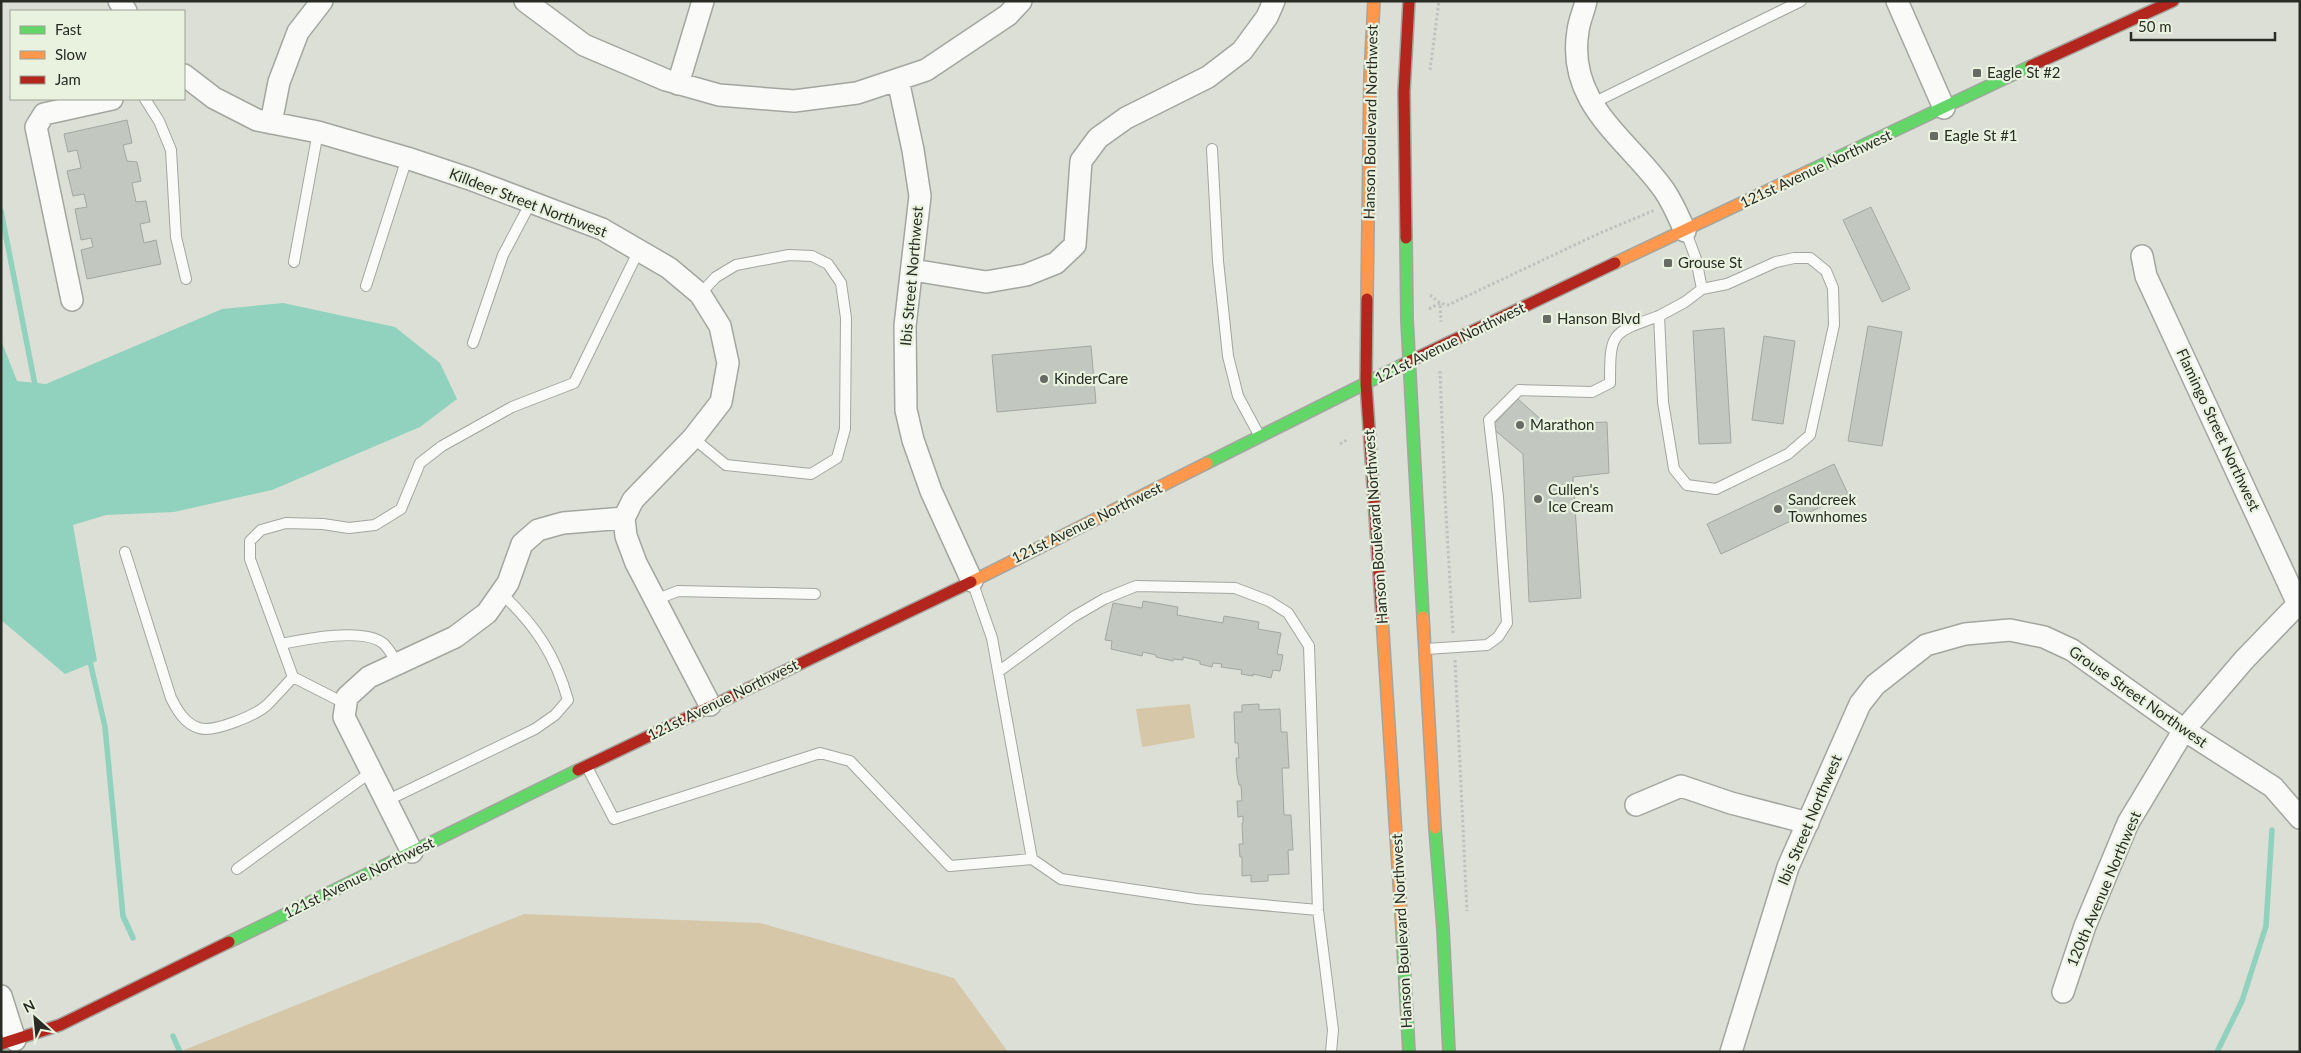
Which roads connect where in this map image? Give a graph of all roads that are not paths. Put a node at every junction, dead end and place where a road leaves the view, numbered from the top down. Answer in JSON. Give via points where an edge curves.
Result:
{"nodes":[{"id":1,"x":322,"y":1,"type":"edge"},
{"id":2,"x":525,"y":1,"type":"edge"},
{"id":3,"x":703,"y":1,"type":"edge"},
{"id":4,"x":1021,"y":1,"type":"edge"},
{"id":5,"x":1274,"y":1,"type":"edge"},
{"id":6,"x":1374,"y":1,"type":"edge"},
{"id":7,"x":1409,"y":1,"type":"edge"},
{"id":8,"x":1586,"y":1,"type":"edge"},
{"id":9,"x":1800,"y":1,"type":"edge"},
{"id":10,"x":1897,"y":1,"type":"edge"},
{"id":11,"x":2173,"y":1,"type":"edge"},
{"id":12,"x":185,"y":76,"type":"edge"},
{"id":13,"x":898,"y":80,"type":"junction"},
{"id":14,"x":678,"y":84,"type":"junction"},
{"id":15,"x":107,"y":100,"type":"edge"},
{"id":16,"x":146,"y":100,"type":"edge"},
{"id":17,"x":1592,"y":104,"type":"junction"},
{"id":18,"x":1944,"y":108,"type":"junction"},
{"id":19,"x":271,"y":123,"type":"junction"},
{"id":20,"x":318,"y":132,"type":"junction"},
{"id":21,"x":1212,"y":148,"type":"dead end"},
{"id":22,"x":407,"y":158,"type":"junction"},
{"id":23,"x":531,"y":202,"type":"junction"},
{"id":24,"x":1685,"y":231,"type":"junction"},
{"id":25,"x":639,"y":250,"type":"junction"},
{"id":26,"x":2142,"y":256,"type":"dead end"},
{"id":27,"x":294,"y":262,"type":"dead end"},
{"id":28,"x":913,"y":270,"type":"junction"},
{"id":29,"x":186,"y":279,"type":"dead end"},
{"id":30,"x":366,"y":286,"type":"dead end"},
{"id":31,"x":1702,"y":289,"type":"junction"},
{"id":32,"x":700,"y":294,"type":"junction"},
{"id":33,"x":72,"y":300,"type":"dead end"},
{"id":34,"x":1659,"y":316,"type":"junction"},
{"id":35,"x":473,"y":343,"type":"dead end"},
{"id":36,"x":1409,"y":362,"type":"junction"},
{"id":37,"x":1366,"y":384,"type":"junction"},
{"id":38,"x":693,"y":438,"type":"junction"},
{"id":39,"x":1260,"y":438,"type":"junction"},
{"id":40,"x":624,"y":518,"type":"junction"},
{"id":41,"x":125,"y":552,"type":"dead end"},
{"id":42,"x":972,"y":580,"type":"junction"},
{"id":43,"x":501,"y":593,"type":"junction"},
{"id":44,"x":815,"y":594,"type":"dead end"},
{"id":45,"x":655,"y":600,"type":"junction"},
{"id":46,"x":2299,"y":603,"type":"edge"},
{"id":47,"x":281,"y":644,"type":"junction"},
{"id":48,"x":1926,"y":645,"type":"joint"},
{"id":49,"x":1425,"y":649,"type":"junction"},
{"id":50,"x":398,"y":663,"type":"junction"},
{"id":51,"x":998,"y":672,"type":"junction"},
{"id":52,"x":293,"y":677,"type":"junction"},
{"id":53,"x":346,"y":704,"type":"junction"},
{"id":54,"x":710,"y":705,"type":"junction"},
{"id":55,"x":2184,"y":730,"type":"junction"},
{"id":56,"x":587,"y":766,"type":"junction"},
{"id":57,"x":371,"y":772,"type":"junction"},
{"id":58,"x":386,"y":801,"type":"junction"},
{"id":59,"x":1636,"y":805,"type":"dead end"},
{"id":60,"x":2300,"y":818,"type":"edge"},
{"id":61,"x":1808,"y":823,"type":"junction"},
{"id":62,"x":412,"y":852,"type":"junction"},
{"id":63,"x":1032,"y":859,"type":"junction"},
{"id":64,"x":237,"y":869,"type":"dead end"},
{"id":65,"x":1318,"y":910,"type":"junction"},
{"id":66,"x":1402,"y":921,"type":"junction"},
{"id":67,"x":1417,"y":952,"type":"dead end"},
{"id":68,"x":2062,"y":992,"type":"dead end"},
{"id":69,"x":1,"y":996,"type":"edge"},
{"id":70,"x":8,"y":1042,"type":"edge"},
{"id":71,"x":1331,"y":1052,"type":"edge"},
{"id":72,"x":1408,"y":1052,"type":"edge"},
{"id":73,"x":1449,"y":1052,"type":"edge"},
{"id":74,"x":1732,"y":1052,"type":"edge"}],
"edges":[{"from":1,"to":19,"type":"street","via":[[298,32],[280,82]]},
{"from":2,"to":14,"type":"street","via":[[584,44]]},
{"from":3,"to":14,"type":"street"},
{"from":4,"to":13,"type":"street","via":[[1008,15],[946,58],[926,70]]},
{"from":5,"to":28,"type":"street","via":[[1242,51],[1208,77],[1126,118],[1098,138],[1081,161],[1075,245],[1056,263],[1026,275],[986,282]]},
{"from":6,"to":37,"type":"street","name":"Hanson Boulevard Northwest"},
{"from":7,"to":36,"type":"street","via":[[1404,92]]},
{"from":8,"to":17,"type":"street","via":[[1578,31],[1578,57],[1581,78]]},
{"from":9,"to":17,"type":"lane"},
{"from":10,"to":18,"type":"street"},
{"from":11,"to":18,"type":"street","name":"121st Avenue Northwest"},
{"from":12,"to":19,"type":"street","name":"Killdeer Street Northwest","via":[[214,98],[257,120]]},
{"from":13,"to":14,"type":"street","via":[[858,93],[794,101],[719,95]]},
{"from":13,"to":28,"type":"street","name":"Ibis Street Northwest","via":[[914,150],[920,196]]},
{"from":15,"to":33,"type":"street","via":[[44,114],[36,127]]},
{"from":16,"to":29,"type":"lane","via":[[171,150],[176,237]]},
{"from":17,"to":24,"type":"street","via":[[1606,125],[1664,190]]},
{"from":18,"to":24,"type":"street","name":"121st Avenue Northwest"},
{"from":19,"to":20,"type":"street","name":"Killdeer Street Northwest"},
{"from":20,"to":22,"type":"street","name":"Killdeer Street Northwest"},
{"from":20,"to":27,"type":"lane"},
{"from":21,"to":39,"type":"lane","via":[[1218,260],[1228,356],[1238,396]]},
{"from":22,"to":23,"type":"street","name":"Killdeer Street Northwest"},
{"from":22,"to":30,"type":"lane"},
{"from":23,"to":25,"type":"street","name":"Killdeer Street Northwest","via":[[602,228]]},
{"from":23,"to":35,"type":"lane","via":[[503,255]]},
{"from":24,"to":31,"type":"lane","via":[[1696,259]]},
{"from":24,"to":36,"type":"street","name":"121st Avenue Northwest"},
{"from":25,"to":32,"type":"street","name":"Killdeer Street Northwest","via":[[669,268]]},
{"from":25,"to":47,"type":"lane","via":[[574,383],[512,407],[442,446],[420,463],[401,509],[375,526],[349,528],[286,523],[261,530],[250,541],[250,559]]},
{"from":26,"to":46,"type":"street","name":"Flamingo Street Northwest","via":[[2146,276]]},
{"from":28,"to":42,"type":"street","name":"Ibis Street Northwest","via":[[905,326],[906,410],[931,491]]},
{"from":31,"to":34,"type":"lane"},
{"from":31,"to":34,"type":"lane","via":[[1727,284],[1776,262],[1794,258],[1810,258],[1826,271],[1833,288],[1834,325],[1810,435],[1788,454],[1716,489],[1687,485],[1674,469],[1663,402]]},
{"from":32,"to":38,"type":"street","name":"Killdeer Street Northwest","via":[[720,326],[728,362],[721,402]]},
{"from":32,"to":38,"type":"lane","via":[[716,277],[736,265],[789,255],[812,256],[828,264],[842,283],[846,318],[845,429],[838,458],[811,474],[726,465]]},
{"from":34,"to":49,"type":"lane","via":[[1631,326],[1612,342],[1610,383],[1592,392],[1519,390],[1489,420],[1507,622],[1498,637],[1487,645]]},
{"from":36,"to":37,"type":"street","name":"121st Avenue Northwest"},
{"from":36,"to":49,"type":"street"},
{"from":37,"to":39,"type":"street","name":"121st Avenue Northwest"},
{"from":37,"to":66,"type":"street","name":"Hanson Boulevard Northwest"},
{"from":38,"to":40,"type":"street","name":"Killdeer Street Northwest","via":[[633,500]]},
{"from":39,"to":42,"type":"street","name":"121st Avenue Northwest"},
{"from":40,"to":43,"type":"street","via":[[538,530],[522,544]]},
{"from":40,"to":45,"type":"street","via":[[626,536],[636,563]]},
{"from":41,"to":52,"type":"lane","via":[[171,698],[180,715],[198,728],[208,729],[235,722],[266,706]]},
{"from":42,"to":51,"type":"lane","via":[[992,638]]},
{"from":42,"to":54,"type":"street","name":"121st Avenue Northwest"},
{"from":43,"to":50,"type":"street","via":[[487,613],[455,637]]},
{"from":43,"to":58,"type":"lane","via":[[542,638],[562,678],[568,700],[555,715],[535,729]]},
{"from":44,"to":45,"type":"lane","via":[[678,591]]},
{"from":45,"to":54,"type":"street"},
{"from":46,"to":55,"type":"street","name":"120th Avenue Northwest","via":[[2244,660]]},
{"from":47,"to":50,"type":"lane","via":[[362,635],[384,644]]},
{"from":47,"to":52,"type":"lane"},
{"from":48,"to":55,"type":"street","name":"Grouse Street Northwest","via":[[1965,634],[2010,630],[2044,637],[2072,650]]},
{"from":48,"to":61,"type":"street","name":"Ibis Street Northwest","via":[[1875,685],[1860,704]]},
{"from":49,"to":73,"type":"street"},
{"from":50,"to":53,"type":"street","via":[[369,677],[347,697]]},
{"from":51,"to":63,"type":"lane"},
{"from":51,"to":65,"type":"lane","via":[[1073,617],[1104,598],[1136,586],[1235,588],[1270,601],[1288,612],[1309,646]]},
{"from":52,"to":53,"type":"lane"},
{"from":53,"to":57,"type":"street","via":[[344,717]]},
{"from":54,"to":56,"type":"street","name":"121st Avenue Northwest"},
{"from":55,"to":60,"type":"street","name":"Grouse Street Northwest","via":[[2274,787]]},
{"from":55,"to":68,"type":"street","name":"120th Avenue Northwest","via":[[2128,823],[2085,926]]},
{"from":56,"to":62,"type":"street","name":"121st Avenue Northwest"},
{"from":56,"to":63,"type":"lane","via":[[614,819],[820,753],[850,761],[950,866]]},
{"from":57,"to":58,"type":"street"},
{"from":57,"to":64,"type":"lane"},
{"from":58,"to":62,"type":"street"},
{"from":59,"to":61,"type":"street","via":[[1681,786]]},
{"from":61,"to":74,"type":"street","name":"Ibis Street Northwest","via":[[1788,867]]},
{"from":62,"to":70,"type":"street","name":"121st Avenue Northwest","via":[[60,1024]]},
{"from":63,"to":65,"type":"lane","via":[[1061,879],[1196,899]]},
{"from":65,"to":71,"type":"lane","via":[[1333,1030]]},
{"from":66,"to":67,"type":"street"},
{"from":66,"to":72,"type":"street","name":"Hanson Boulevard Northwest"},
{"from":69,"to":70,"type":"street"}]}
